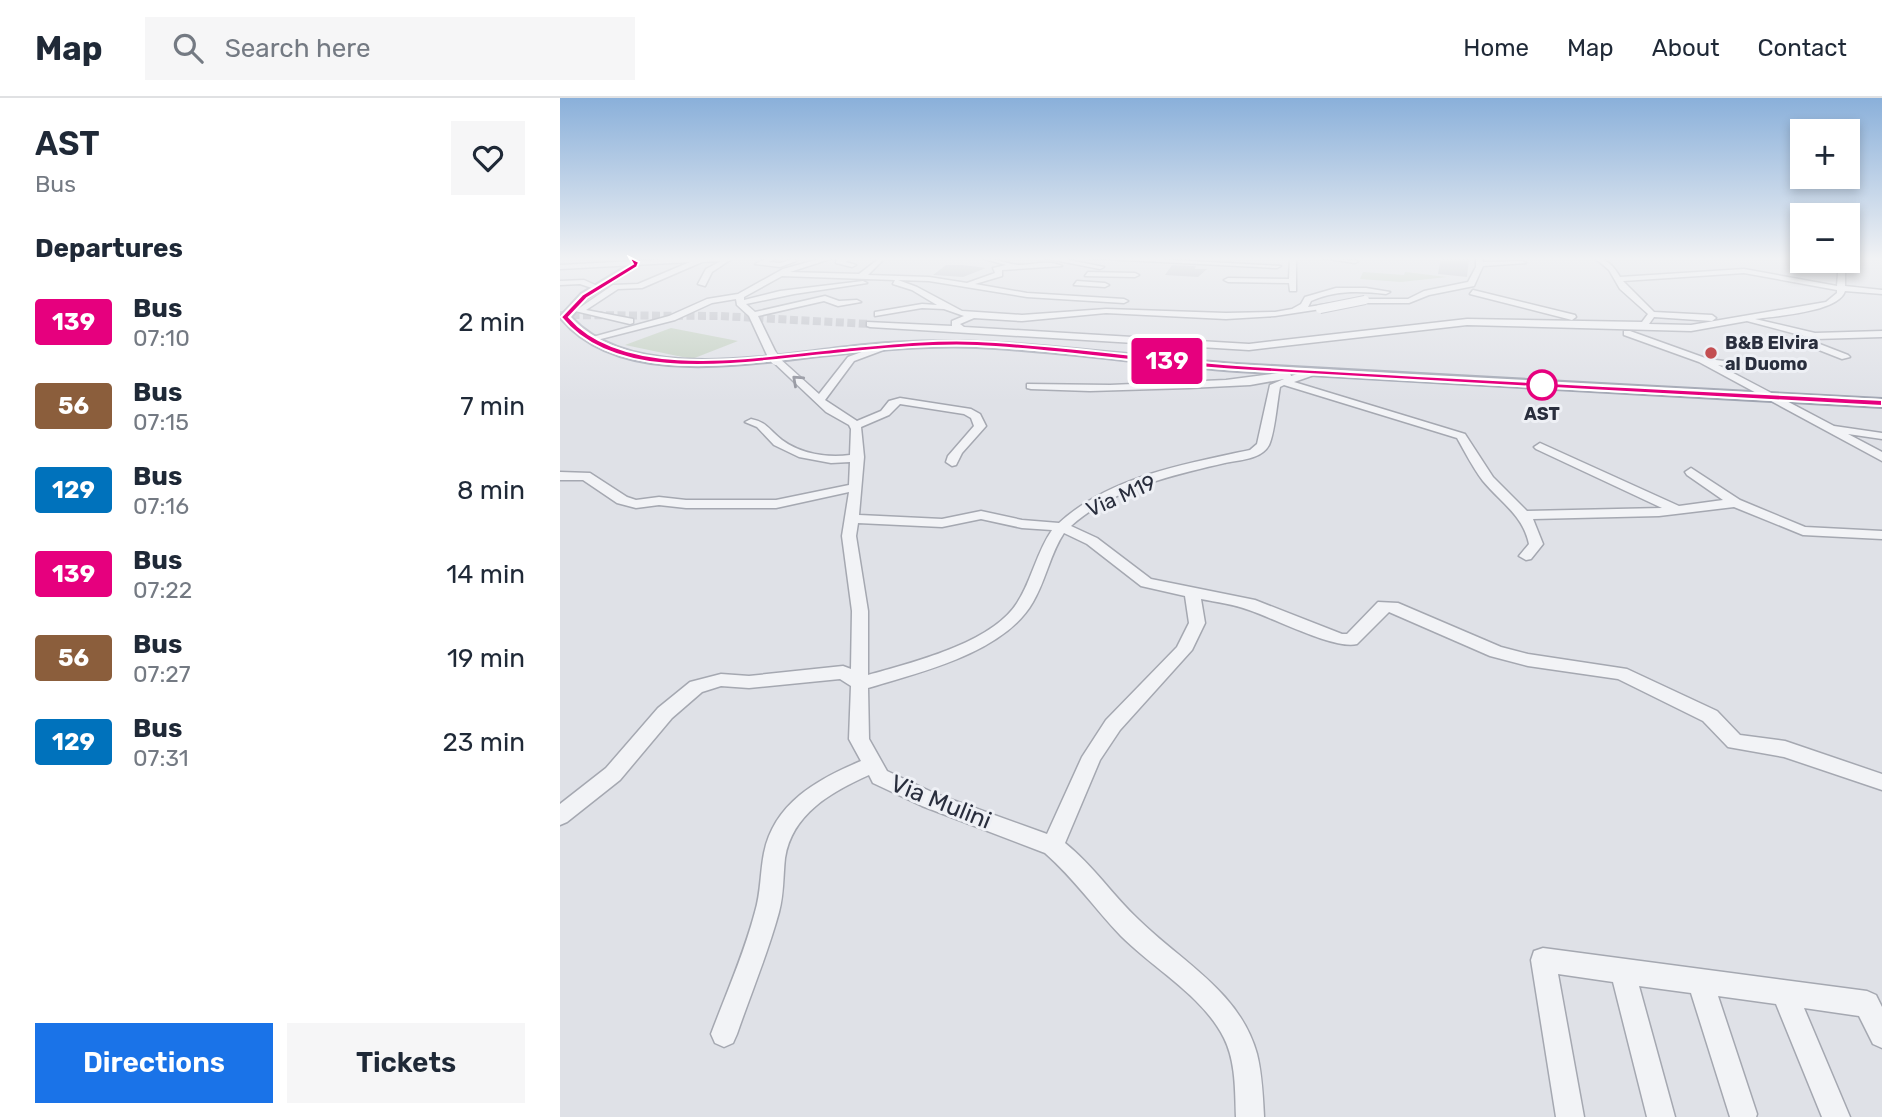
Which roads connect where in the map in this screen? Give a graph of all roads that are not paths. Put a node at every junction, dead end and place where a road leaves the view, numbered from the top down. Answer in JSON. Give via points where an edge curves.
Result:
{"nodes":[{"id":1,"x":1705,"y":305,"type":"dead end"},
{"id":2,"x":572,"y":306,"type":"edge"},
{"id":3,"x":587,"y":306,"type":"edge"},
{"id":4,"x":700,"y":306,"type":"edge"},
{"id":5,"x":745,"y":306,"type":"edge"},
{"id":6,"x":793,"y":306,"type":"edge"},
{"id":7,"x":940,"y":306,"type":"edge"},
{"id":8,"x":1138,"y":306,"type":"edge"},
{"id":9,"x":1305,"y":306,"type":"joint"},
{"id":10,"x":1332,"y":306,"type":"edge"},
{"id":11,"x":1332,"y":306,"type":"edge"},
{"id":12,"x":1524,"y":306,"type":"edge"},
{"id":13,"x":1643,"y":306,"type":"edge"},
{"id":14,"x":1820,"y":306,"type":"edge"},
{"id":15,"x":1323,"y":307,"type":"junction"},
{"id":16,"x":944,"y":308,"type":"junction"},
{"id":17,"x":1154,"y":310,"type":"junction"},
{"id":18,"x":878,"y":314,"type":"tunnel mouth"},
{"id":19,"x":1652,"y":314,"type":"junction"},
{"id":20,"x":753,"y":315,"type":"junction"},
{"id":21,"x":969,"y":315,"type":"junction"},
{"id":22,"x":1718,"y":318,"type":"junction"},
{"id":23,"x":958,"y":320,"type":"junction"},
{"id":24,"x":1743,"y":320,"type":"junction"},
{"id":25,"x":630,"y":321,"type":"dead end"},
{"id":26,"x":870,"y":324,"type":"tunnel mouth"},
{"id":27,"x":1594,"y":324,"type":"junction"},
{"id":28,"x":966,"y":331,"type":"junction"},
{"id":29,"x":1793,"y":332,"type":"junction"},
{"id":30,"x":1882,"y":334,"type":"edge"},
{"id":31,"x":593,"y":338,"type":"junction"},
{"id":32,"x":1090,"y":338,"type":"junction"},
{"id":33,"x":954,"y":343,"type":"junction"},
{"id":34,"x":976,"y":344,"type":"junction"},
{"id":35,"x":858,"y":354,"type":"junction"},
{"id":36,"x":1112,"y":356,"type":"junction"},
{"id":37,"x":1845,"y":357,"type":"dead end"},
{"id":38,"x":1702,"y":359,"type":"junction"},
{"id":39,"x":1753,"y":367,"type":"dead end"},
{"id":40,"x":1306,"y":372,"type":"joint"},
{"id":41,"x":1281,"y":376,"type":"junction"},
{"id":42,"x":1031,"y":386,"type":"dead end"},
{"id":43,"x":820,"y":399,"type":"junction"},
{"id":44,"x":1772,"y":399,"type":"junction"},
{"id":45,"x":1882,"y":403,"type":"edge"},
{"id":46,"x":751,"y":422,"type":"dead end"},
{"id":47,"x":855,"y":426,"type":"junction"},
{"id":48,"x":1821,"y":426,"type":"junction"},
{"id":49,"x":1882,"y":436,"type":"edge"},
{"id":50,"x":1540,"y":447,"type":"dead end"},
{"id":51,"x":858,"y":457,"type":"junction"},
{"id":52,"x":1882,"y":457,"type":"edge"},
{"id":53,"x":952,"y":462,"type":"dead end"},
{"id":54,"x":1692,"y":472,"type":"dead end"},
{"id":55,"x":560,"y":476,"type":"edge"},
{"id":56,"x":856,"y":487,"type":"junction"},
{"id":57,"x":1735,"y":503,"type":"junction"},
{"id":58,"x":1679,"y":510,"type":"junction"},
{"id":59,"x":1524,"y":515,"type":"junction"},
{"id":60,"x":850,"y":519,"type":"junction"},
{"id":61,"x":1062,"y":527,"type":"junction"},
{"id":62,"x":1882,"y":535,"type":"edge"},
{"id":63,"x":1526,"y":556,"type":"dead end"},
{"id":64,"x":1192,"y":594,"type":"junction"},
{"id":65,"x":860,"y":684,"type":"junction"},
{"id":66,"x":873,"y":764,"type":"junction"},
{"id":67,"x":1882,"y":782,"type":"edge"},
{"id":68,"x":560,"y":816,"type":"edge"},
{"id":69,"x":1053,"y":846,"type":"junction"},
{"id":70,"x":1623,"y":971,"type":"junction"},
{"id":71,"x":1700,"y":981,"type":"junction"},
{"id":72,"x":1784,"y":992,"type":"junction"},
{"id":73,"x":724,"y":1034,"type":"dead end"},
{"id":74,"x":1882,"y":1035,"type":"edge"},
{"id":75,"x":1743,"y":1114,"type":"dead end"},
{"id":76,"x":1250,"y":1117,"type":"edge"},
{"id":77,"x":1570,"y":1117,"type":"edge"},
{"id":78,"x":1661,"y":1117,"type":"edge"},
{"id":79,"x":1836,"y":1117,"type":"edge"}],
"edges":[{"from":1,"to":22,"type":"street"},
{"from":2,"to":31,"type":"main road","via":[[565,317]]},
{"from":3,"to":25,"type":"street","via":[[579,311]]},
{"from":4,"to":31,"type":"street","via":[[672,318]]},
{"from":5,"to":20,"type":"street"},
{"from":6,"to":20,"type":"street"},
{"from":7,"to":16,"type":"street"},
{"from":8,"to":17,"type":"street"},
{"from":9,"to":15,"type":"street"},
{"from":9,"to":17,"type":"street","via":[[1275,314]]},
{"from":10,"to":15,"type":"street"},
{"from":11,"to":15,"type":"street","bridge":true},
{"from":12,"to":27,"type":"street"},
{"from":13,"to":19,"type":"street"},
{"from":14,"to":24,"type":"street"},
{"from":16,"to":18,"type":"street","via":[[922,306]]},
{"from":16,"to":21,"type":"street"},
{"from":16,"to":23,"type":"street"},
{"from":17,"to":21,"type":"street","via":[[1014,318]]},
{"from":19,"to":22,"type":"street"},
{"from":19,"to":27,"type":"street","via":[[1644,325]]},
{"from":43,"to":20,"type":"street","one_way":true,"via":[[774,358]]},
{"from":21,"to":23,"type":"street"},
{"from":22,"to":24,"type":"street"},
{"from":23,"to":28,"type":"street","via":[[956,327]]},
{"from":24,"to":27,"type":"street","via":[[1691,328]]},
{"from":24,"to":29,"type":"street"},
{"from":26,"to":28,"type":"street"},
{"from":27,"to":32,"type":"street","via":[[1467,322],[1259,346]]},
{"from":27,"to":38,"type":"street"},
{"from":28,"to":32,"type":"street"},
{"from":28,"to":33,"type":"street"},
{"from":28,"to":34,"type":"street"},
{"from":29,"to":30,"type":"street","via":[[1815,336]]},
{"from":29,"to":37,"type":"street","via":[[1798,339]]},
{"from":31,"to":35,"type":"main road","via":[[631,356],[674,363],[838,351]]},
{"from":32,"to":36,"type":"street"},
{"from":33,"to":34,"type":"main road"},
{"from":33,"to":35,"type":"main road","via":[[886,346]]},
{"from":34,"to":36,"type":"main road"},
{"from":35,"to":43,"type":"street"},
{"from":36,"to":41,"type":"main road"},
{"from":38,"to":39,"type":"street"},
{"from":38,"to":44,"type":"street"},
{"from":40,"to":41,"type":"street"},
{"from":40,"to":44,"type":"main road"},
{"from":41,"to":42,"type":"street","via":[[1248,382],[1105,389]]},
{"from":41,"to":59,"type":"street","via":[[1461,436],[1488,479]]},
{"from":41,"to":61,"type":"street","name":"Via M19","via":[[1275,385],[1263,445],[1254,453],[1137,485],[1093,504]]},
{"from":43,"to":47,"type":"street"},
{"from":44,"to":45,"type":"main road"},
{"from":44,"to":48,"type":"street"},
{"from":46,"to":51,"type":"street","via":[[761,424],[769,436],[800,454],[832,460]]},
{"from":47,"to":51,"type":"street","name":"Via Mulini"},
{"from":47,"to":53,"type":"street","via":[[900,401],[967,411],[976,416],[980,426]]},
{"from":48,"to":49,"type":"street"},
{"from":48,"to":52,"type":"street"},
{"from":50,"to":58,"type":"street"},
{"from":51,"to":56,"type":"street","name":"Via Mulini"},
{"from":54,"to":57,"type":"street"},
{"from":55,"to":56,"type":"street","via":[[586,476],[636,504],[776,504]]},
{"from":56,"to":60,"type":"street","name":"Via Mulini"},
{"from":57,"to":58,"type":"street"},
{"from":57,"to":62,"type":"street","via":[[1803,531]]},
{"from":58,"to":59,"type":"street"},
{"from":59,"to":63,"type":"street","via":[[1536,544]]},
{"from":60,"to":61,"type":"street","via":[[942,523],[981,515]]},
{"from":60,"to":65,"type":"street","name":"Via Mulini","via":[[852,574],[860,611]]},
{"from":61,"to":64,"type":"street","via":[[1092,541],[1146,583]]},
{"from":61,"to":65,"type":"street","name":"Via M19","via":[[1018,613],[982,639],[921,666]]},
{"from":64,"to":67,"type":"street","via":[[1249,604],[1340,639],[1351,639],[1384,606],[1392,607],[1496,652],[1622,673],[1710,716],[1735,742],[1785,749]]},
{"from":64,"to":69,"type":"street","via":[[1197,623],[1184,650],[1113,724],[1092,757]]},
{"from":65,"to":66,"type":"street","name":"Via Mulini","via":[[859,739]]},
{"from":65,"to":68,"type":"street","via":[[843,672],[749,682],[721,680],[696,687],[665,713],[613,774]]},
{"from":66,"to":69,"type":"street","name":"Via Mulini","via":[[880,777],[929,800]]},
{"from":66,"to":73,"type":"street","via":[[828,785],[791,817],[778,839],[768,909]]},
{"from":69,"to":76,"type":"street","name":"Via Mulini","via":[[1139,937],[1219,1006],[1236,1032],[1246,1061]]},
{"from":70,"to":71,"type":"street"},
{"from":70,"to":77,"type":"street","via":[[1543,960]]},
{"from":70,"to":78,"type":"street"},
{"from":71,"to":72,"type":"street"},
{"from":71,"to":75,"type":"street"},
{"from":72,"to":74,"type":"street","via":[[1867,1004]]},
{"from":72,"to":79,"type":"street"}]}
